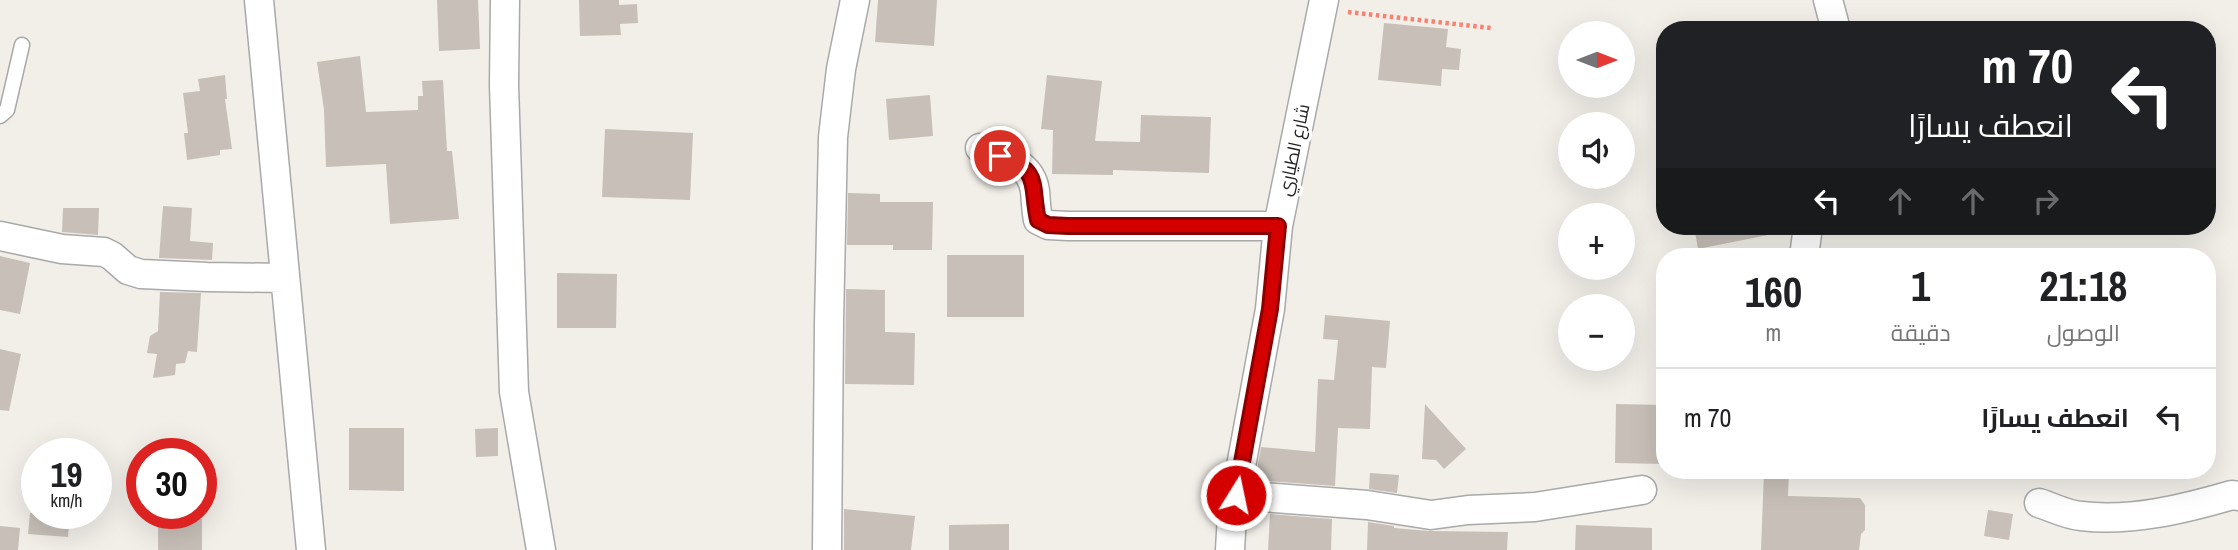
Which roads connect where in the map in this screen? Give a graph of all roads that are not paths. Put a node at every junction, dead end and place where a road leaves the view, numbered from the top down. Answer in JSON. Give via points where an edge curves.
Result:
{"nodes":[{"id":1,"x":259,"y":0,"type":"edge"},
{"id":2,"x":505,"y":0,"type":"edge"},
{"id":3,"x":855,"y":0,"type":"edge"},
{"id":4,"x":1828,"y":0,"type":"edge"},
{"id":5,"x":1323,"y":4,"type":"edge"},
{"id":6,"x":1834,"y":21,"type":"edge"},
{"id":7,"x":22,"y":46,"type":"dead end"},
{"id":8,"x":0,"y":116,"type":"edge"},
{"id":9,"x":980,"y":148,"type":"dead end"},
{"id":10,"x":1278,"y":226,"type":"junction"},
{"id":11,"x":0,"y":236,"type":"edge"},
{"id":12,"x":285,"y":278,"type":"junction"},
{"id":13,"x":1642,"y":490,"type":"dead end"},
{"id":14,"x":1236,"y":495,"type":"junction"},
{"id":15,"x":2238,"y":496,"type":"edge"},
{"id":16,"x":2039,"y":503,"type":"dead end"},
{"id":17,"x":311,"y":550,"type":"edge"},
{"id":18,"x":541,"y":550,"type":"edge"},
{"id":19,"x":827,"y":550,"type":"edge"},
{"id":20,"x":1230,"y":550,"type":"edge"}],
"edges":[{"from":1,"to":12,"type":"street"},
{"from":2,"to":18,"type":"street","via":[[503,85],[514,392]]},
{"from":3,"to":19,"type":"street","via":[[833,137]]},
{"from":4,"to":6,"type":"street"},
{"from":5,"to":10,"type":"street","name":"شارع الطياري"},
{"from":7,"to":8,"type":"lane","via":[[7,110]]},
{"from":9,"to":10,"type":"street","via":[[1020,163],[1035,188],[1038,220],[1048,225]]},
{"from":10,"to":14,"type":"street","name":"شارع الطياري","via":[[1270,309]]},
{"from":11,"to":12,"type":"street","via":[[104,253],[141,274]]},
{"from":12,"to":17,"type":"street"},
{"from":13,"to":14,"type":"street","via":[[1535,507],[1432,515]]},
{"from":14,"to":20,"type":"street","name":"شارع الطياري"},
{"from":15,"to":16,"type":"street","via":[[2189,508],[2115,517],[2078,516]]}]}
